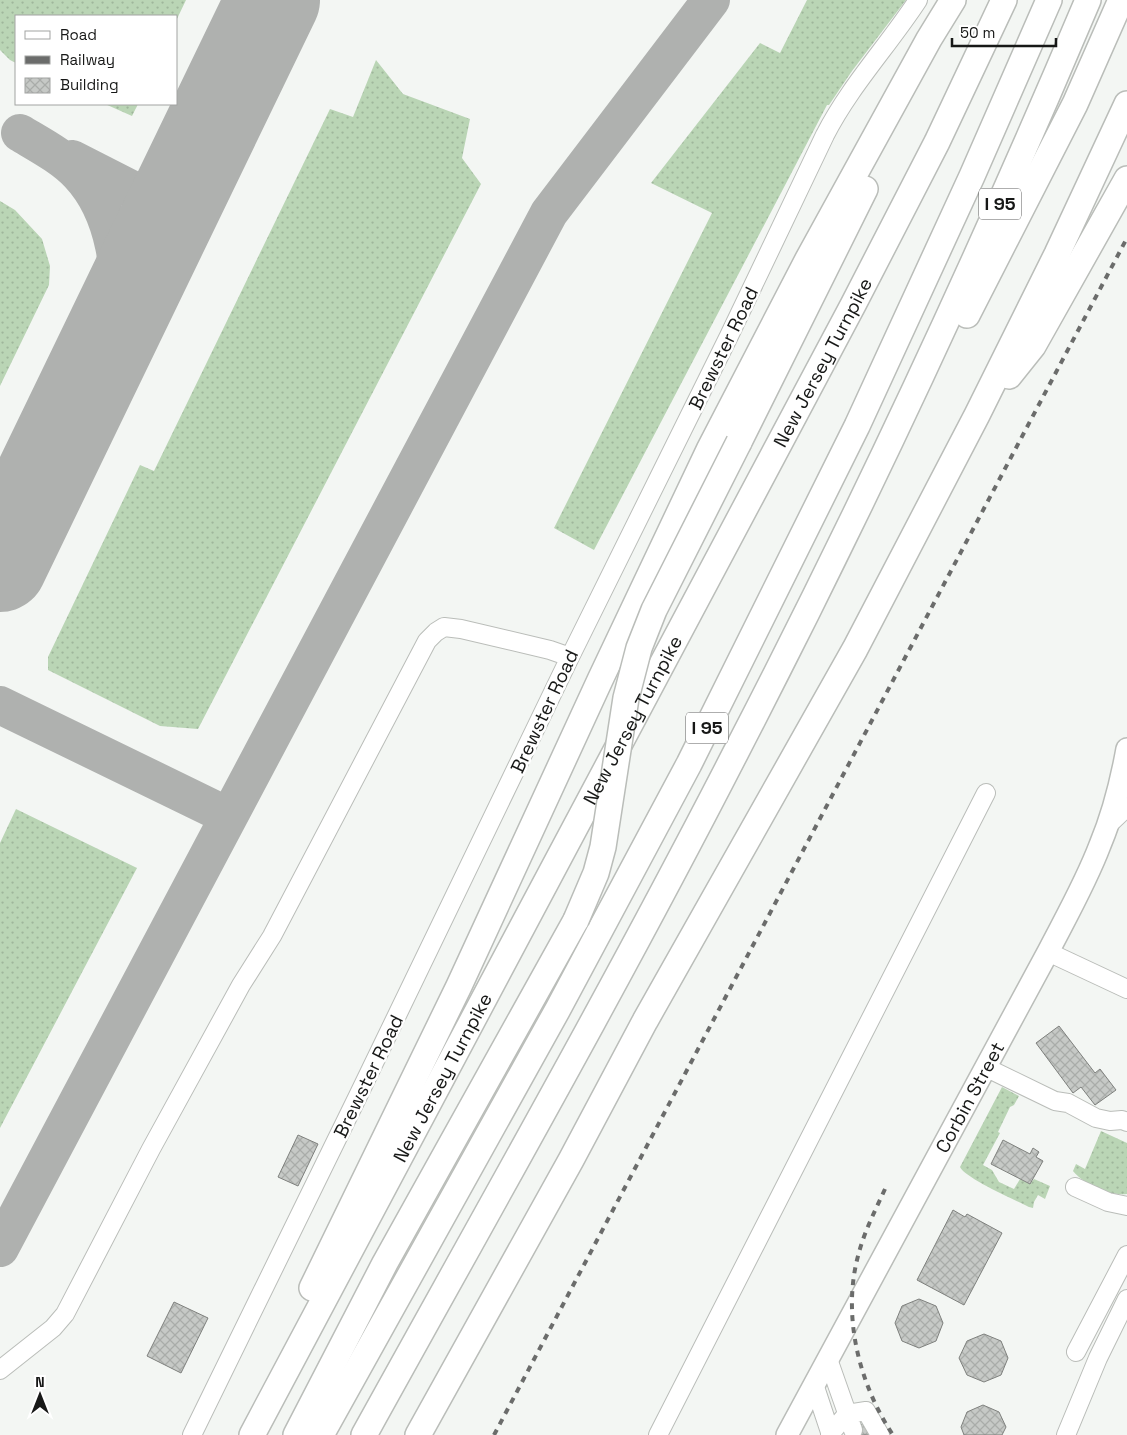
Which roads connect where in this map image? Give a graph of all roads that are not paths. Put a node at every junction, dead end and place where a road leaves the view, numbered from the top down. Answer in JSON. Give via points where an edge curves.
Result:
{"nodes":[{"id":1,"x":918,"y":0,"type":"edge"},
{"id":2,"x":954,"y":0,"type":"edge"},
{"id":3,"x":1004,"y":0,"type":"edge"},
{"id":4,"x":1049,"y":0,"type":"edge"},
{"id":5,"x":1088,"y":0,"type":"edge"},
{"id":6,"x":1121,"y":0,"type":"edge"},
{"id":7,"x":1127,"y":104,"type":"edge"},
{"id":8,"x":1127,"y":178,"type":"edge"},
{"id":9,"x":907,"y":406,"type":"junction"},
{"id":10,"x":977,"y":415,"type":"junction"},
{"id":11,"x":570,"y":657,"type":"junction"},
{"id":12,"x":1127,"y":750,"type":"edge"},
{"id":13,"x":986,"y":794,"type":"dead end"},
{"id":14,"x":1127,"y":807,"type":"edge"},
{"id":15,"x":1108,"y":825,"type":"junction"},
{"id":16,"x":1048,"y":952,"type":"junction"},
{"id":17,"x":1127,"y":989,"type":"edge"},
{"id":18,"x":986,"y":1067,"type":"junction"},
{"id":19,"x":1125,"y":1118,"type":"edge"},
{"id":20,"x":1075,"y":1187,"type":"dead end"},
{"id":21,"x":1127,"y":1206,"type":"edge"},
{"id":22,"x":1127,"y":1255,"type":"edge"},
{"id":23,"x":1127,"y":1299,"type":"edge"},
{"id":24,"x":1076,"y":1352,"type":"dead end"},
{"id":25,"x":828,"y":1359,"type":"junction"},
{"id":26,"x":0,"y":1370,"type":"edge"},
{"id":27,"x":281,"y":1380,"type":"junction"},
{"id":28,"x":814,"y":1384,"type":"junction"},
{"id":29,"x":850,"y":1422,"type":"junction"},
{"id":30,"x":831,"y":1434,"type":"edge"},
{"id":31,"x":192,"y":1435,"type":"edge"},
{"id":32,"x":252,"y":1435,"type":"edge"},
{"id":33,"x":296,"y":1435,"type":"edge"},
{"id":34,"x":321,"y":1435,"type":"edge"},
{"id":35,"x":364,"y":1435,"type":"edge"},
{"id":36,"x":418,"y":1435,"type":"edge"},
{"id":37,"x":658,"y":1435,"type":"edge"},
{"id":38,"x":787,"y":1435,"type":"edge"},
{"id":39,"x":880,"y":1435,"type":"edge"},
{"id":40,"x":1066,"y":1435,"type":"edge"}],
"edges":[{"from":1,"to":11,"type":"street","name":"Brewster Road","via":[[837,112]]},
{"from":2,"to":27,"type":"highway","via":[[929,39],[808,259],[709,450],[459,986],[307,1297]]},
{"from":2,"to":33,"type":"highway","bridge":true,"via":[[937,44],[657,603],[639,648],[626,698],[601,853],[576,920],[390,1255]]},
{"from":3,"to":27,"type":"highway","name":"New Jersey Turnpike","via":[[937,142],[853,305]]},
{"from":4,"to":34,"type":"highway","number":"I 95","via":[[857,426],[689,764]]},
{"from":5,"to":9,"type":"highway","number":"I 95"},
{"from":6,"to":9,"type":"highway","via":[[1075,104],[954,342]]},
{"from":7,"to":10,"type":"highway"},
{"from":8,"to":10,"type":"highway","via":[[1033,346]]},
{"from":9,"to":35,"type":"highway","number":"I 95","via":[[796,635],[654,908]]},
{"from":10,"to":36,"type":"highway","via":[[855,649],[645,1021]]},
{"from":11,"to":26,"type":"street","via":[[444,627],[427,641],[272,936],[241,985],[151,1149],[65,1314],[53,1328]]},
{"from":11,"to":31,"type":"street","name":"Brewster Road"},
{"from":12,"to":15,"type":"main road","name":"Corbin Street"},
{"from":13,"to":37,"type":"street"},
{"from":14,"to":15,"type":"street"},
{"from":15,"to":16,"type":"main road","name":"Corbin Street"},
{"from":16,"to":17,"type":"street"},
{"from":16,"to":18,"type":"main road","name":"Corbin Street"},
{"from":18,"to":19,"type":"street","via":[[1096,1118],[1110,1121]]},
{"from":18,"to":25,"type":"main road","name":"Corbin Street"},
{"from":20,"to":21,"type":"street","via":[[1108,1202]]},
{"from":22,"to":24,"type":"street"},
{"from":23,"to":40,"type":"street"},
{"from":25,"to":28,"type":"main road","name":"Corbin Street"},
{"from":25,"to":29,"type":"street"},
{"from":27,"to":32,"type":"highway","name":"New Jersey Turnpike"},
{"from":28,"to":30,"type":"street"},
{"from":28,"to":38,"type":"main road","name":"Corbin Street"},
{"from":29,"to":30,"type":"street"},
{"from":29,"to":39,"type":"street","via":[[866,1411]]}]}
